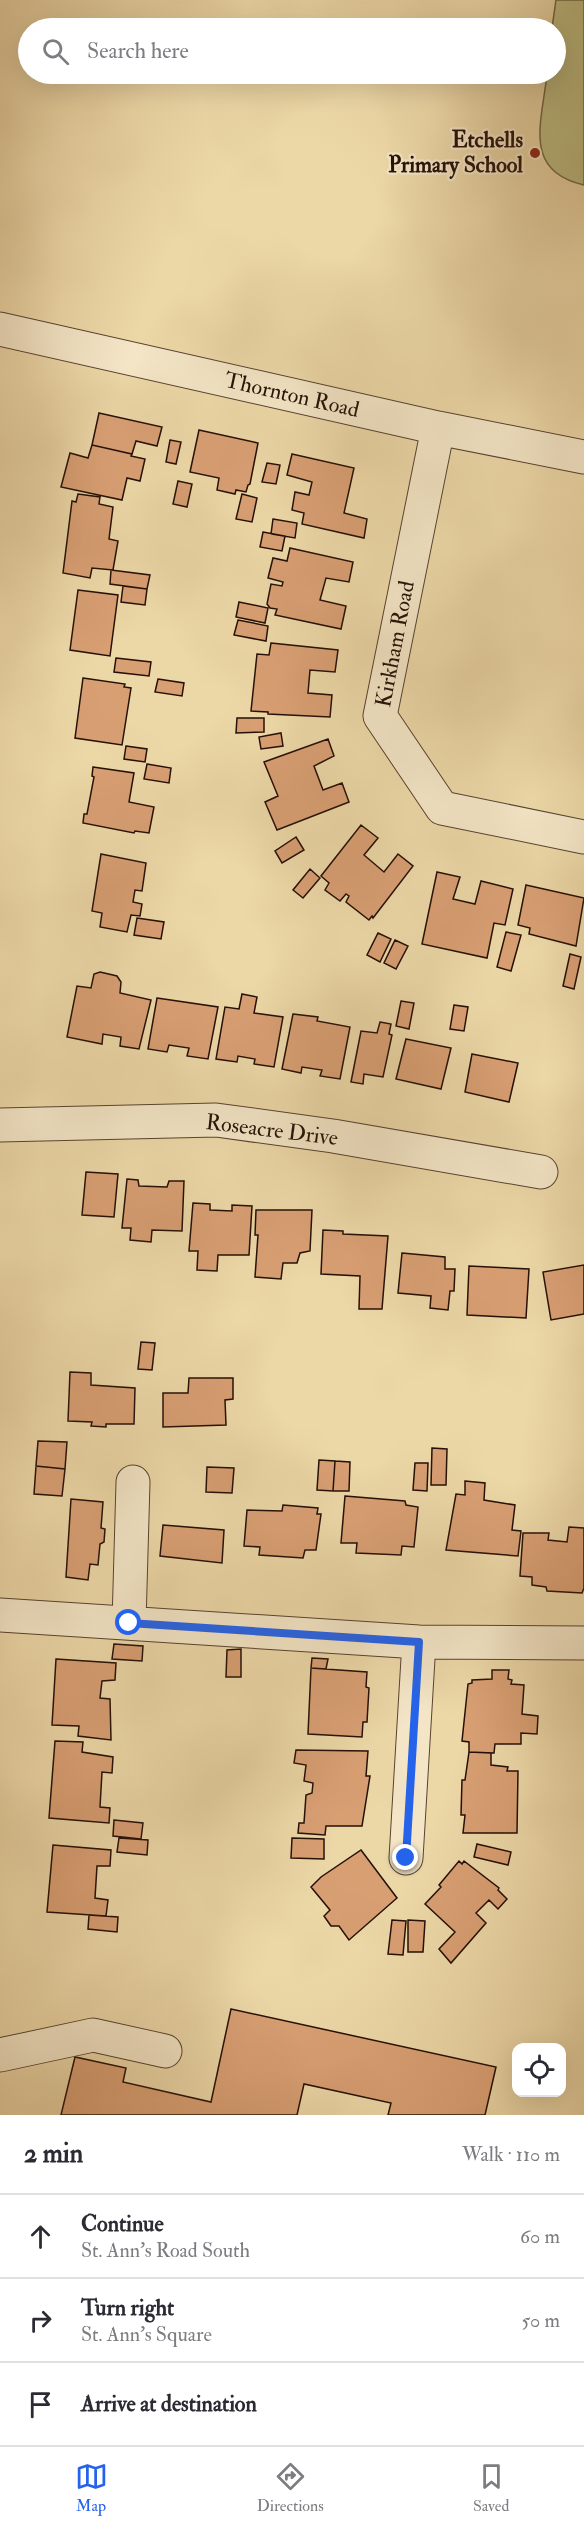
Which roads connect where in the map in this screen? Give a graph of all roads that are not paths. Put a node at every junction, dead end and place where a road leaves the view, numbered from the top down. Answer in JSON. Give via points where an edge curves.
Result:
{"nodes":[{"id":1,"x":0,"y":329,"type":"edge"},
{"id":2,"x":438,"y":429,"type":"junction"},
{"id":3,"x":584,"y":457,"type":"edge"},
{"id":4,"x":584,"y":837,"type":"edge"},
{"id":5,"x":0,"y":1125,"type":"edge"},
{"id":6,"x":541,"y":1172,"type":"dead end"},
{"id":7,"x":133,"y":1482,"type":"dead end"},
{"id":8,"x":0,"y":1615,"type":"edge"},
{"id":9,"x":129,"y":1623,"type":"junction"},
{"id":10,"x":419,"y":1642,"type":"junction"},
{"id":11,"x":584,"y":1643,"type":"edge"},
{"id":12,"x":406,"y":1858,"type":"dead end"},
{"id":13,"x":165,"y":2051,"type":"dead end"},
{"id":14,"x":0,"y":2055,"type":"edge"}],
"edges":[{"from":1,"to":2,"type":"street","name":"Thornton Road"},
{"from":2,"to":3,"type":"street","name":"Thornton Road"},
{"from":2,"to":4,"type":"street","name":"Kirkham Road","via":[[380,716],[442,808]]},
{"from":5,"to":6,"type":"street","name":"Roseacre Drive","via":[[216,1120]]},
{"from":7,"to":9,"type":"street"},
{"from":8,"to":9,"type":"street"},
{"from":9,"to":10,"type":"street"},
{"from":10,"to":11,"type":"street"},
{"from":10,"to":12,"type":"street"},
{"from":13,"to":14,"type":"street","via":[[93,2035]]}]}
